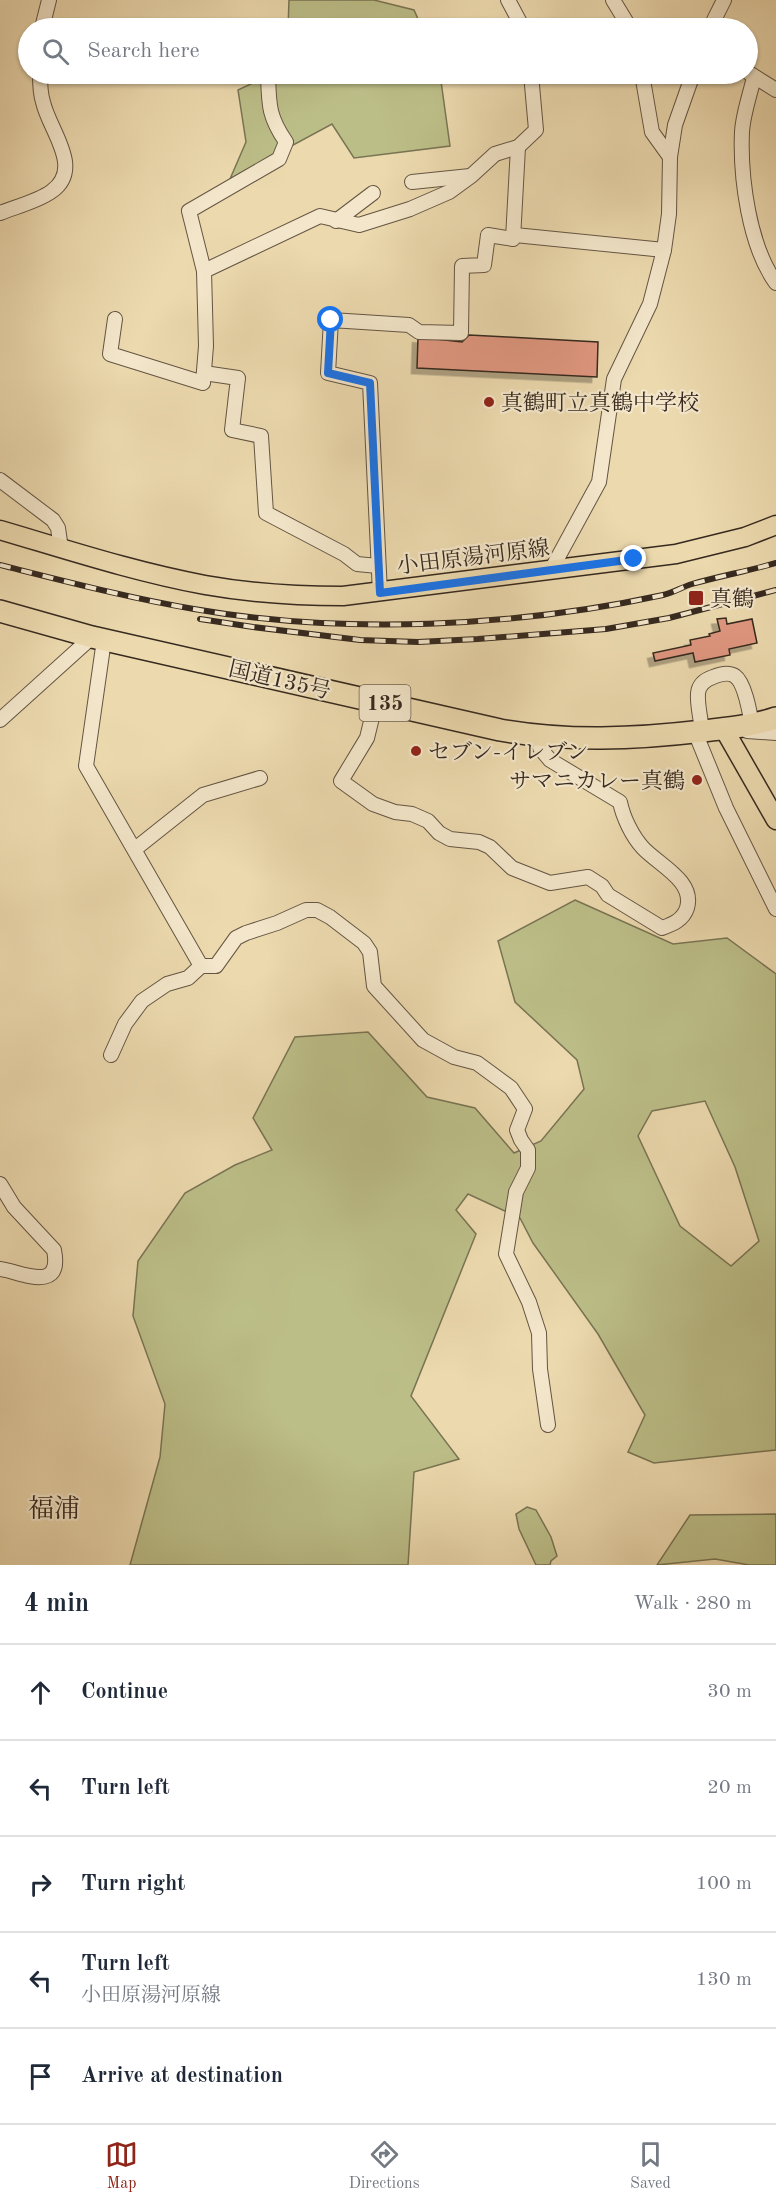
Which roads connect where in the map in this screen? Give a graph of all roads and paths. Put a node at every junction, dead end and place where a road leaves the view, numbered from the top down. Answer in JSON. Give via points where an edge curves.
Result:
{"nodes":[{"id":1,"x":49,"y":0,"type":"edge"},
{"id":2,"x":508,"y":0,"type":"edge"},
{"id":3,"x":613,"y":0,"type":"edge"},
{"id":4,"x":724,"y":0,"type":"edge"},
{"id":5,"x":44,"y":18,"type":"edge"},
{"id":6,"x":518,"y":18,"type":"edge"},
{"id":7,"x":624,"y":18,"type":"edge"},
{"id":8,"x":715,"y":18,"type":"edge"},
{"id":9,"x":758,"y":78,"type":"edge"},
{"id":10,"x":40,"y":84,"type":"edge"},
{"id":11,"x":268,"y":84,"type":"edge"},
{"id":12,"x":532,"y":84,"type":"edge"},
{"id":13,"x":644,"y":84,"type":"edge"},
{"id":14,"x":689,"y":84,"type":"edge"},
{"id":15,"x":749,"y":84,"type":"edge"},
{"id":16,"x":776,"y":90,"type":"edge"},
{"id":17,"x":518,"y":147,"type":"junction"},
{"id":18,"x":670,"y":157,"type":"junction"},
{"id":19,"x":471,"y":176,"type":"junction"},
{"id":20,"x":412,"y":182,"type":"dead end"},
{"id":21,"x":373,"y":193,"type":"dead end"},
{"id":22,"x":0,"y":213,"type":"edge"},
{"id":23,"x":336,"y":221,"type":"junction"},
{"id":24,"x":515,"y":234,"type":"junction"},
{"id":25,"x":664,"y":250,"type":"junction"},
{"id":26,"x":772,"y":269,"type":"edge"},
{"id":27,"x":204,"y":271,"type":"junction"},
{"id":28,"x":776,"y":283,"type":"edge"},
{"id":29,"x":115,"y":319,"type":"dead end"},
{"id":30,"x":204,"y":373,"type":"junction"},
{"id":31,"x":0,"y":480,"type":"edge"},
{"id":32,"x":776,"y":525,"type":"edge"},
{"id":33,"x":0,"y":530,"type":"edge"},
{"id":34,"x":61,"y":549,"type":"junction"},
{"id":35,"x":378,"y":566,"type":"junction"},
{"id":36,"x":550,"y":570,"type":"junction"},
{"id":37,"x":380,"y":593,"type":"junction"},
{"id":38,"x":0,"y":611,"type":"edge"},
{"id":39,"x":98,"y":638,"type":"junction"},
{"id":40,"x":376,"y":701,"type":"junction"},
{"id":41,"x":776,"y":718,"type":"edge"},
{"id":42,"x":0,"y":720,"type":"edge"},
{"id":43,"x":752,"y":725,"type":"junction"},
{"id":44,"x":724,"y":729,"type":"junction"},
{"id":45,"x":699,"y":732,"type":"junction"},
{"id":46,"x":776,"y":733,"type":"edge"},
{"id":47,"x":542,"y":736,"type":"junction"},
{"id":48,"x":260,"y":778,"type":"dead end"},
{"id":49,"x":776,"y":820,"type":"edge"},
{"id":50,"x":135,"y":849,"type":"junction"},
{"id":51,"x":776,"y":909,"type":"edge"},
{"id":52,"x":201,"y":966,"type":"junction"},
{"id":53,"x":111,"y":1055,"type":"dead end"},
{"id":54,"x":0,"y":1184,"type":"edge"},
{"id":55,"x":0,"y":1269,"type":"edge"},
{"id":56,"x":548,"y":1425,"type":"dead end"}],
"edges":[{"from":1,"to":5,"type":"street"},
{"from":2,"to":6,"type":"street"},
{"from":3,"to":7,"type":"street"},
{"from":4,"to":8,"type":"street"},
{"from":9,"to":16,"type":"street"},
{"from":10,"to":22,"type":"street","via":[[66,167],[63,181],[51,192]]},
{"from":11,"to":27,"type":"street","via":[[274,125],[286,142],[279,159],[189,211]]},
{"from":12,"to":17,"type":"street","via":[[536,130]]},
{"from":13,"to":18,"type":"street","via":[[652,132]]},
{"from":14,"to":18,"type":"street","via":[[675,124]]},
{"from":15,"to":26,"type":"street","via":[[742,129],[742,168],[749,217]]},
{"from":17,"to":19,"type":"street","via":[[495,154]]},
{"from":17,"to":24,"type":"street"},
{"from":18,"to":25,"type":"street"},
{"from":19,"to":20,"type":"street"},
{"from":19,"to":23,"type":"street","via":[[449,192],[410,209],[359,225]]},
{"from":21,"to":23,"type":"street"},
{"from":23,"to":27,"type":"street","via":[[320,216]]},
{"from":24,"to":25,"type":"street"},
{"from":24,"to":35,"type":"street","via":[[513,239],[488,235],[484,265],[462,266],[461,333],[419,332],[409,325],[331,320],[328,373],[370,383]]},
{"from":25,"to":36,"type":"street","via":[[650,304],[614,379],[599,482]]},
{"from":26,"to":28,"type":"street"},
{"from":27,"to":30,"type":"street"},
{"from":29,"to":30,"type":"street","via":[[110,354],[203,383]]},
{"from":30,"to":35,"type":"street","via":[[238,378],[232,430],[261,436],[266,513],[357,564]]},
{"from":31,"to":34,"type":"street","via":[[53,520]]},
{"from":32,"to":36,"type":"main road","name":"小田原湯河原線","via":[[676,554]]},
{"from":33,"to":34,"type":"main road","name":"小田原湯河原線"},
{"from":34,"to":37,"type":"main road","name":"小田原湯河原線","via":[[206,585],[292,596]]},
{"from":35,"to":37,"type":"street"},
{"from":36,"to":37,"type":"main road","name":"小田原湯河原線"},
{"from":38,"to":39,"type":"highway","name":"国道135号","number":"135"},
{"from":39,"to":40,"type":"highway","name":"国道135号","number":"135"},
{"from":39,"to":42,"type":"street"},
{"from":39,"to":50,"type":"street","via":[[86,766]]},
{"from":40,"to":47,"type":"highway","name":"国道135号","number":"135"},
{"from":40,"to":47,"type":"street","via":[[367,738],[341,781],[373,804],[428,821],[450,839],[490,847],[512,868],[550,883],[588,877],[608,895],[663,928],[675,924],[686,912],[690,898],[684,885],[641,846],[620,802],[550,760],[540,748]]},
{"from":41,"to":43,"type":"highway","name":"国道135号","number":"135"},
{"from":43,"to":44,"type":"highway","name":"国道135号","number":"135"},
{"from":43,"to":45,"type":"street","via":[[740,683],[736,676],[726,673],[701,684]]},
{"from":44,"to":45,"type":"highway","name":"国道135号","number":"135"},
{"from":44,"to":46,"type":"street"},
{"from":44,"to":49,"type":"main road"},
{"from":45,"to":47,"type":"highway","name":"国道135号","number":"135","via":[[644,737]]},
{"from":45,"to":51,"type":"street","via":[[726,808]]},
{"from":48,"to":50,"type":"street","via":[[203,795]]},
{"from":50,"to":52,"type":"street"},
{"from":52,"to":53,"type":"street","via":[[188,978],[167,984],[142,1001],[125,1023]]},
{"from":52,"to":56,"type":"street","via":[[216,966],[236,938],[246,933],[306,910],[318,910],[364,943],[370,952],[374,986],[423,1040],[454,1057],[477,1063],[511,1088],[525,1108],[517,1130],[528,1150],[528,1168],[516,1192],[506,1254],[539,1333]]},
{"from":54,"to":55,"type":"street","via":[[55,1256],[49,1274],[34,1278]]}]}
